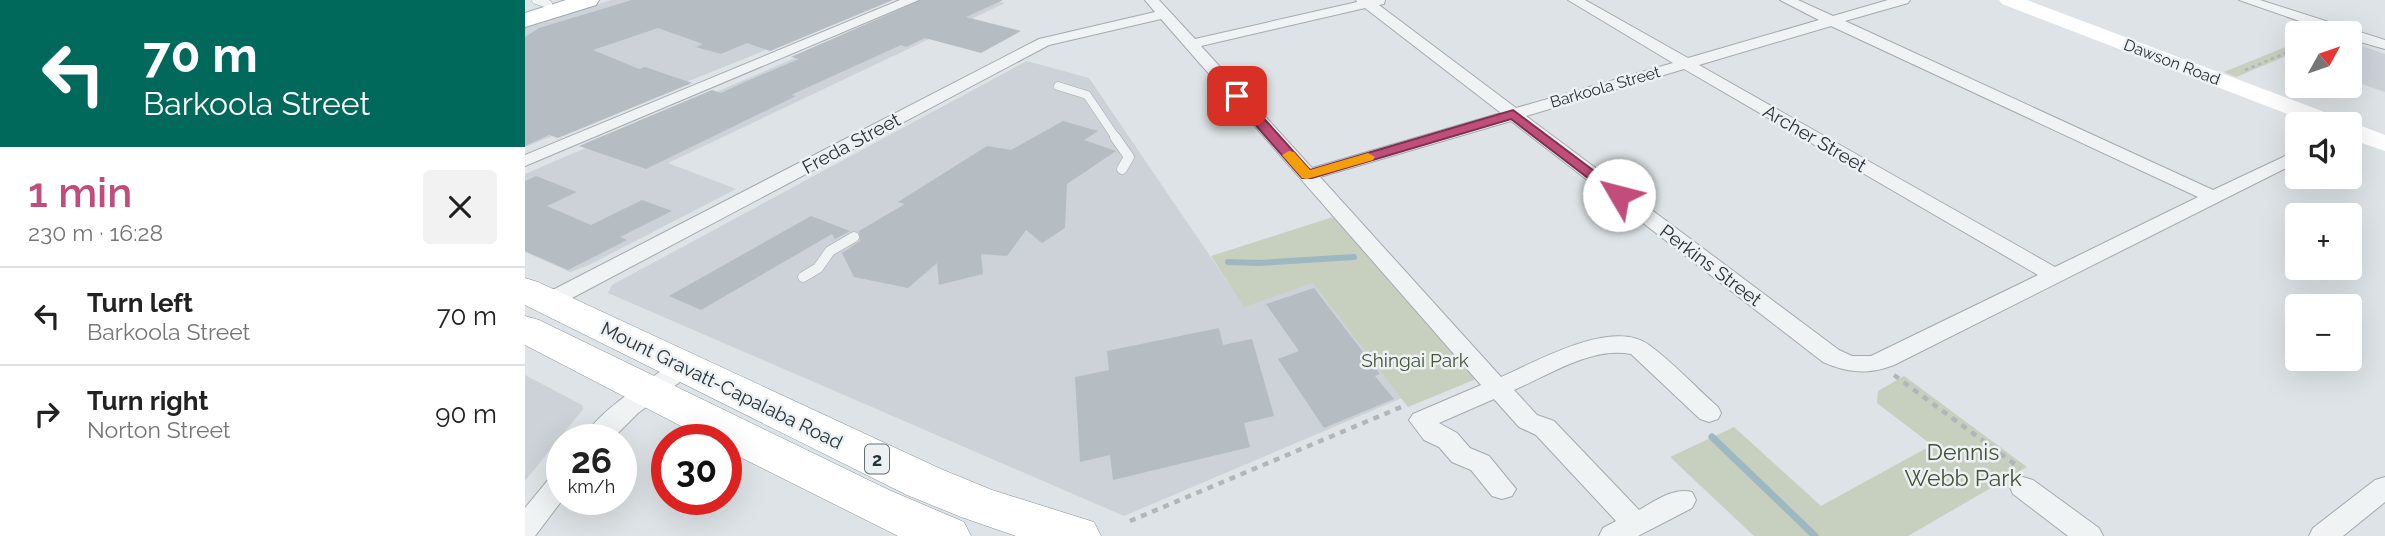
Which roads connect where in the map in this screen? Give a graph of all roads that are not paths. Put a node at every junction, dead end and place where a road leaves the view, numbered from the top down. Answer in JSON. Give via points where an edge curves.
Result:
{"nodes":[{"id":1,"x":588,"y":0,"type":"edge"},
{"id":2,"x":912,"y":0,"type":"edge"},
{"id":3,"x":1575,"y":0,"type":"edge"},
{"id":4,"x":1787,"y":0,"type":"edge"},
{"id":5,"x":1903,"y":0,"type":"edge"},
{"id":6,"x":2009,"y":0,"type":"edge"},
{"id":7,"x":2246,"y":0,"type":"edge"},
{"id":8,"x":1372,"y":1,"type":"edge"},
{"id":9,"x":549,"y":2,"type":"edge"},
{"id":10,"x":1158,"y":7,"type":"edge"},
{"id":11,"x":525,"y":12,"type":"edge"},
{"id":12,"x":525,"y":20,"type":"edge"},
{"id":13,"x":1832,"y":21,"type":"junction"},
{"id":14,"x":2310,"y":21,"type":"edge"},
{"id":15,"x":2363,"y":38,"type":"edge"},
{"id":16,"x":1191,"y":44,"type":"junction"},
{"id":17,"x":2385,"y":45,"type":"edge"},
{"id":18,"x":1685,"y":64,"type":"junction"},
{"id":19,"x":1058,"y":86,"type":"dead end"},
{"id":20,"x":2303,"y":112,"type":"edge"},
{"id":21,"x":1513,"y":114,"type":"junction"},
{"id":22,"x":2362,"y":135,"type":"edge"},
{"id":23,"x":2385,"y":144,"type":"edge"},
{"id":24,"x":525,"y":161,"type":"edge"},
{"id":25,"x":2285,"y":161,"type":"edge"},
{"id":26,"x":1122,"y":169,"type":"dead end"},
{"id":27,"x":1307,"y":175,"type":"junction"},
{"id":28,"x":2213,"y":197,"type":"junction"},
{"id":29,"x":854,"y":237,"type":"dead end"},
{"id":30,"x":2055,"y":276,"type":"junction"},
{"id":31,"x":803,"y":277,"type":"dead end"},
{"id":32,"x":533,"y":307,"type":"edge"},
{"id":33,"x":666,"y":380,"type":"junction"},
{"id":34,"x":1490,"y":380,"type":"junction"},
{"id":35,"x":1709,"y":413,"type":"dead end"},
{"id":36,"x":614,"y":424,"type":"edge"},
{"id":37,"x":2023,"y":486,"type":"road end"},
{"id":38,"x":2385,"y":488,"type":"edge"},
{"id":39,"x":1502,"y":489,"type":"dead end"},
{"id":40,"x":1682,"y":500,"type":"dead end"},
{"id":41,"x":546,"y":501,"type":"edge"},
{"id":42,"x":525,"y":528,"type":"edge"},
{"id":43,"x":1624,"y":530,"type":"edge"},
{"id":44,"x":946,"y":536,"type":"edge"},
{"id":45,"x":1076,"y":536,"type":"edge"},
{"id":46,"x":2089,"y":536,"type":"edge"},
{"id":47,"x":2323,"y":536,"type":"edge"}],
"edges":[{"from":1,"to":12,"type":"main road"},
{"from":2,"to":24,"type":"street"},
{"from":3,"to":18,"type":"street","name":"Archer Street"},
{"from":4,"to":13,"type":"street"},
{"from":5,"to":13,"type":"street","name":"Barkoola Street"},
{"from":6,"to":20,"type":"main road","name":"Dawson Road"},
{"from":7,"to":14,"type":"street"},
{"from":8,"to":16,"type":"street"},
{"from":8,"to":21,"type":"street","name":"Perkins Street"},
{"from":9,"to":11,"type":"main road"},
{"from":10,"to":16,"type":"street"},
{"from":10,"to":32,"type":"street","name":"Freda Street","via":[[1044,42]]},
{"from":13,"to":18,"type":"street","name":"Barkoola Street"},
{"from":13,"to":28,"type":"street"},
{"from":15,"to":17,"type":"street"},
{"from":16,"to":27,"type":"street"},
{"from":18,"to":21,"type":"street","name":"Barkoola Street"},
{"from":18,"to":30,"type":"street","name":"Archer Street"},
{"from":19,"to":26,"type":"lane","via":[[1087,95],[1129,158]]},
{"from":21,"to":27,"type":"street","name":"Barkoola Street"},
{"from":21,"to":30,"type":"street","name":"Perkins Street","via":[[1831,356],[1848,363],[1864,366],[1886,359]]},
{"from":22,"to":23,"type":"main road"},
{"from":25,"to":28,"type":"street"},
{"from":27,"to":34,"type":"street"},
{"from":28,"to":30,"type":"street"},
{"from":29,"to":31,"type":"lane","via":[[830,251],[818,268]]},
{"from":32,"to":33,"type":"highway","name":"Mount Gravatt-Capalaba Road","number":"2"},
{"from":33,"to":36,"type":"street"},
{"from":33,"to":44,"type":"highway","name":"Mount Gravatt-Capalaba Road","number":"2","via":[[872,503]]},
{"from":33,"to":45,"type":"highway","name":"Mount Gravatt-Capalaba Road","number":"2","via":[[978,504]]},
{"from":34,"to":35,"type":"street","via":[[1594,347],[1624,344],[1639,349]]},
{"from":34,"to":39,"type":"street","via":[[1422,420],[1461,455],[1480,463]]},
{"from":34,"to":43,"type":"street","via":[[1528,421],[1545,428]]},
{"from":37,"to":46,"type":"street"},
{"from":38,"to":47,"type":"street"},
{"from":40,"to":43,"type":"street"},
{"from":41,"to":42,"type":"street"}]}
